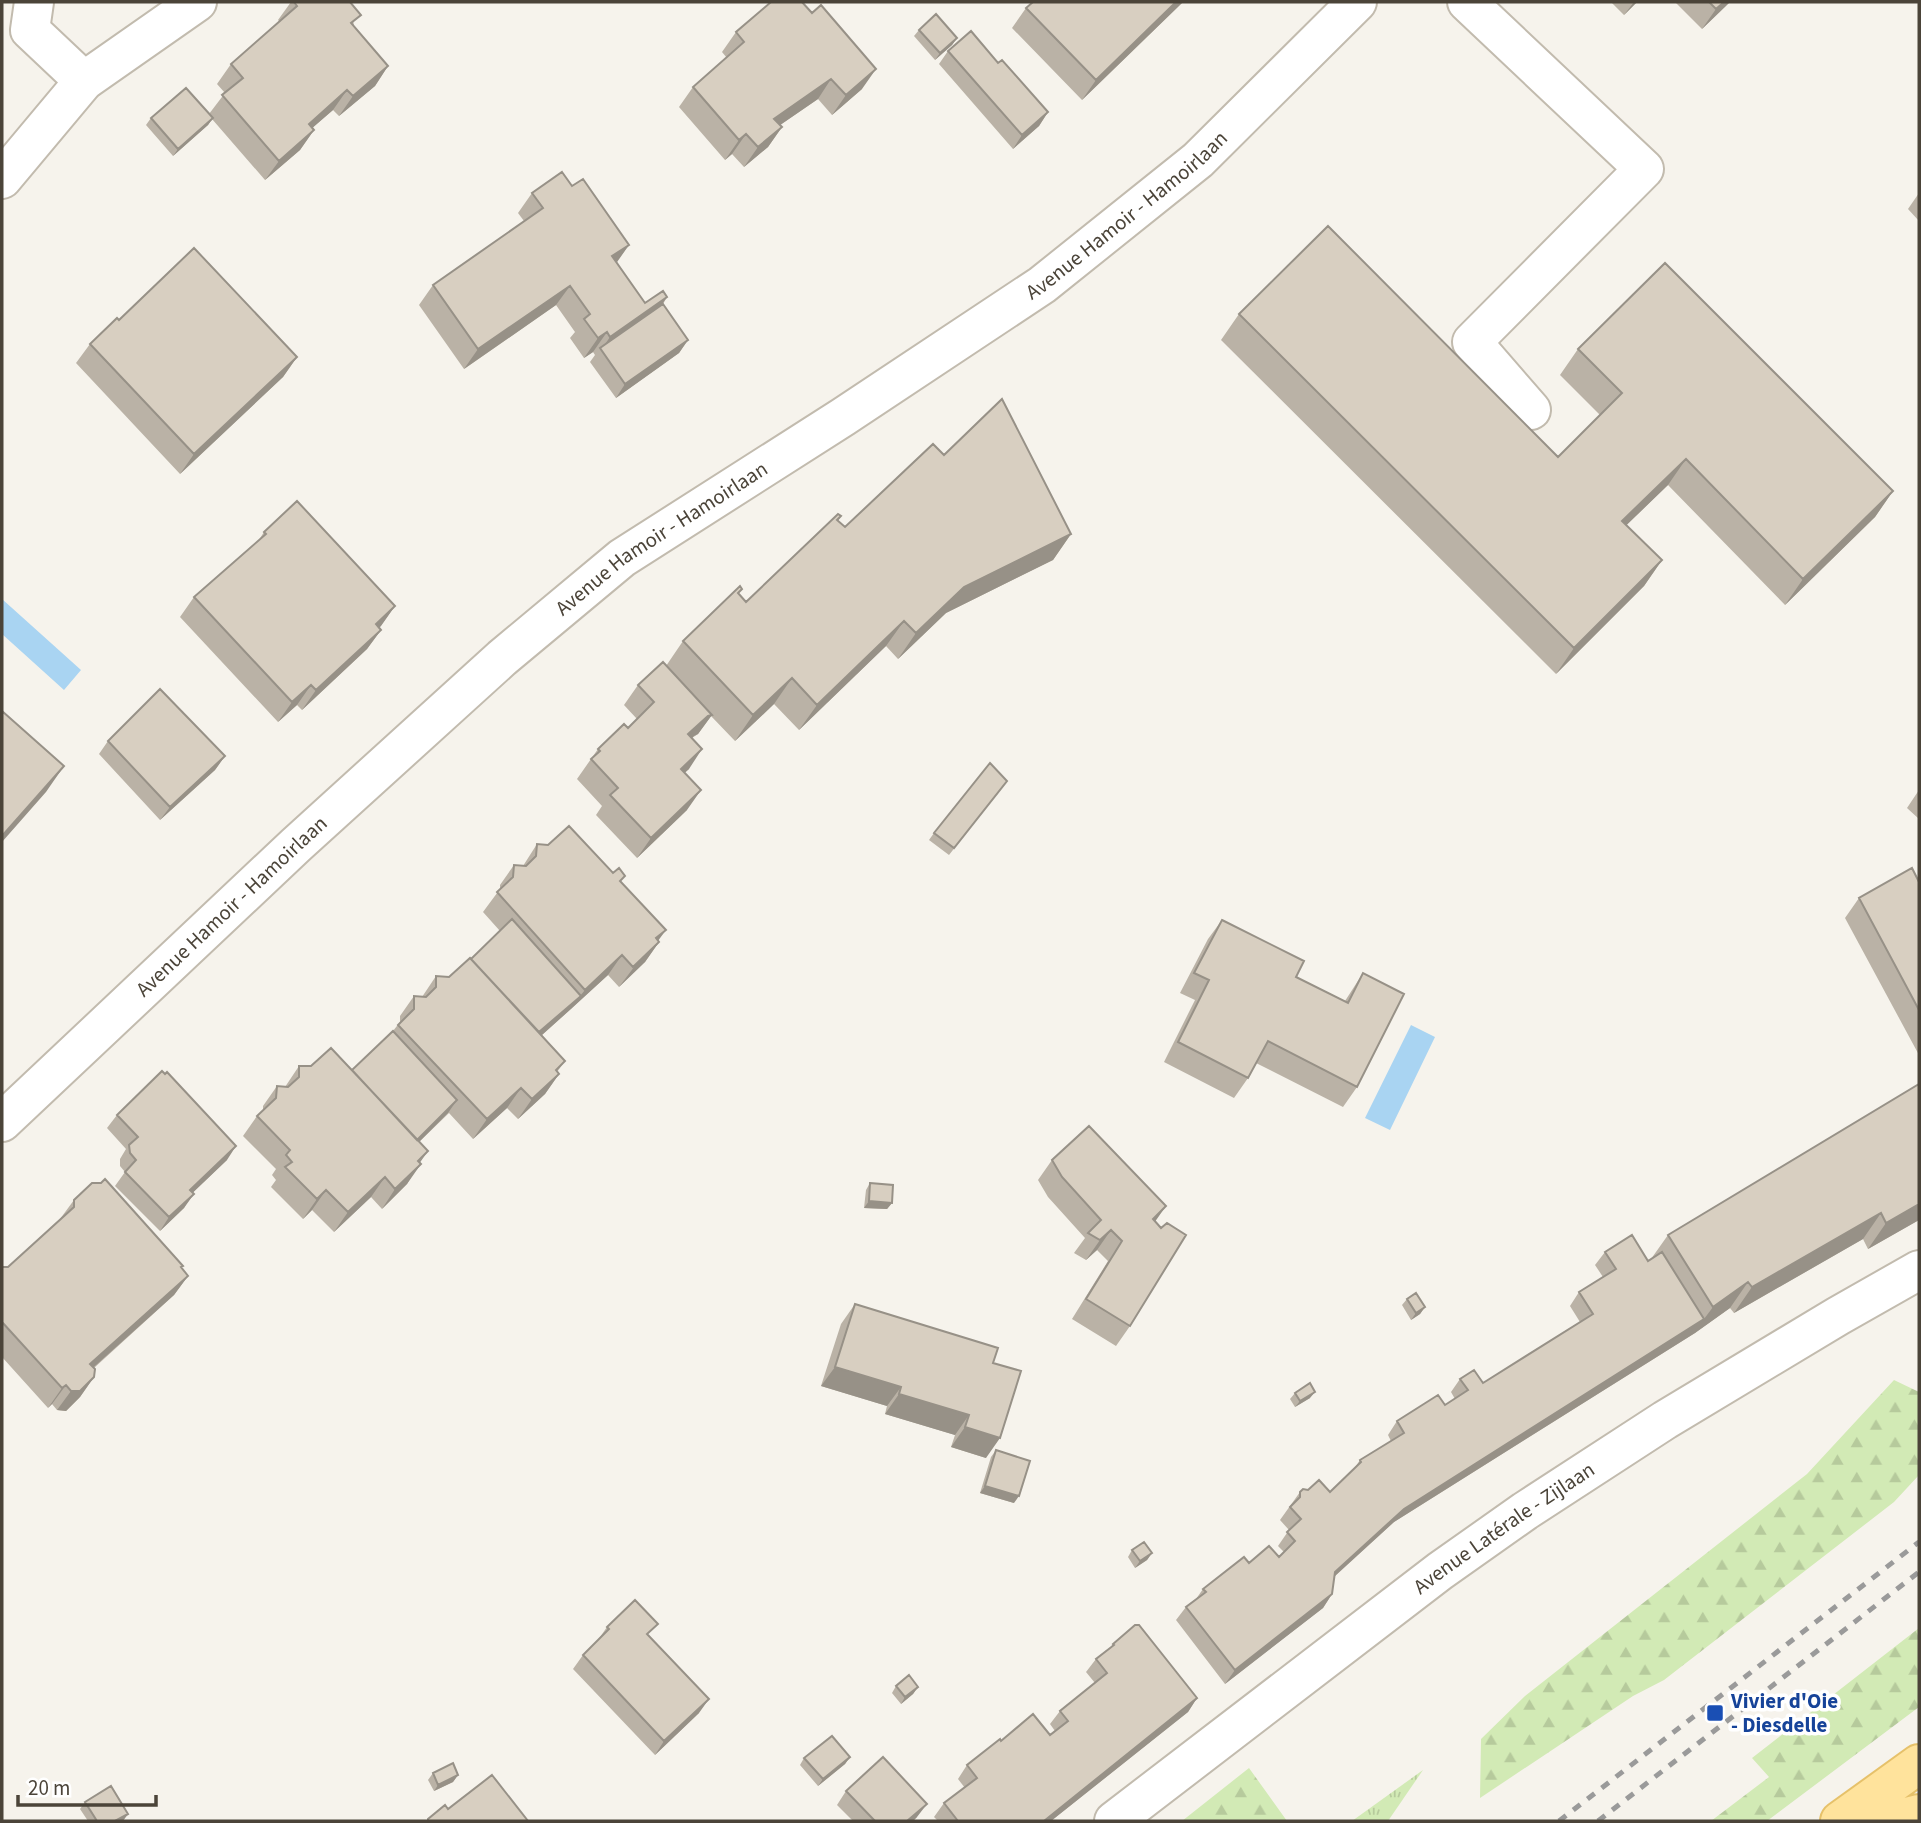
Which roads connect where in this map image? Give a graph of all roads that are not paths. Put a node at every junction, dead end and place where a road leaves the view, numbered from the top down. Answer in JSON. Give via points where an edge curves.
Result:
{"nodes":[{"id":1,"x":197,"y":2,"type":"edge"},
{"id":2,"x":1357,"y":2,"type":"edge"},
{"id":3,"x":1467,"y":2,"type":"edge"},
{"id":4,"x":22,"y":20,"type":"edge"},
{"id":5,"x":84,"y":81,"type":"junction"},
{"id":6,"x":2,"y":179,"type":"edge"},
{"id":7,"x":1531,"y":410,"type":"dead end"},
{"id":8,"x":2,"y":1122,"type":"edge"},
{"id":9,"x":1919,"y":1270,"type":"edge"},
{"id":10,"x":1919,"y":1764,"type":"edge"},
{"id":11,"x":1919,"y":1814,"type":"edge"},
{"id":12,"x":1114,"y":1821,"type":"edge"},
{"id":13,"x":1840,"y":1821,"type":"edge"},
{"id":14,"x":1890,"y":1821,"type":"edge"}],
"edges":[{"from":1,"to":5,"type":"street"},
{"from":2,"to":8,"type":"street","name":"Avenue Hamoir - Hamoirlaan","via":[[1198,160],[1042,285],[612,566],[502,658],[296,845]]},
{"from":3,"to":7,"type":"street","via":[[1644,169],[1472,342]]},
{"from":4,"to":5,"type":"street"},
{"from":5,"to":6,"type":"street"},
{"from":9,"to":12,"type":"street","name":"Avenue Latérale - Zijlaan","via":[[1665,1420],[1525,1511]]},
{"from":10,"to":13,"type":"main road"},
{"from":11,"to":14,"type":"main road"}]}
